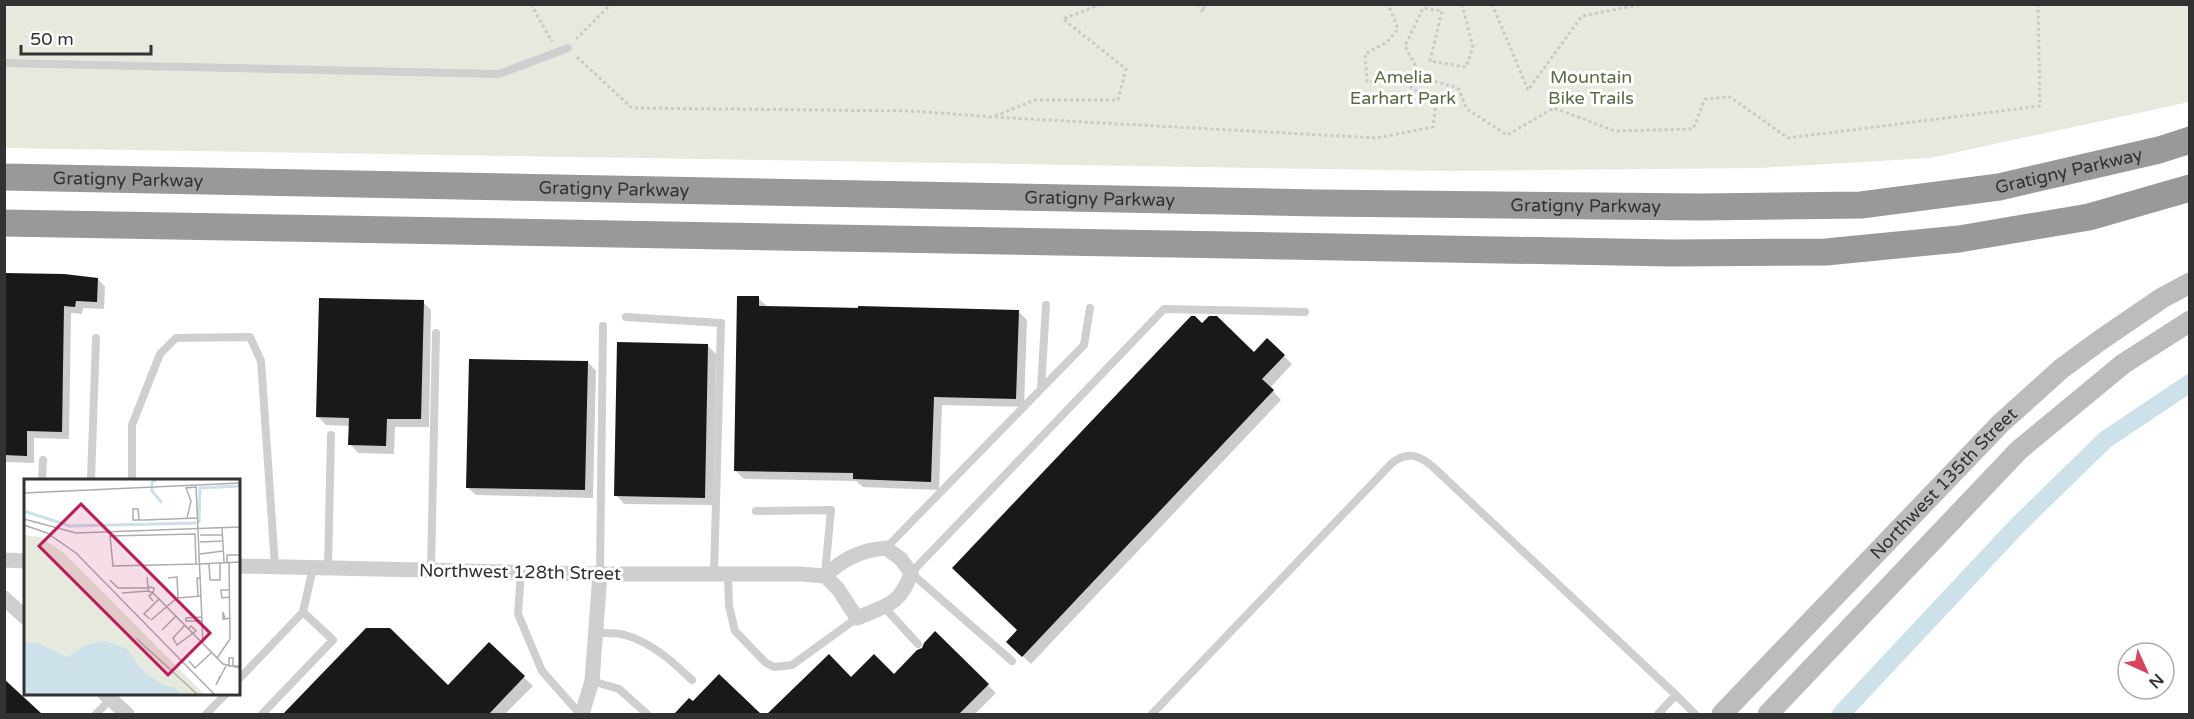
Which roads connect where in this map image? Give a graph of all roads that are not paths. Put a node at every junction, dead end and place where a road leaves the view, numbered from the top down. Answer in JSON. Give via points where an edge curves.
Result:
{"nodes":[{"id":1,"x":568,"y":48,"type":"road end"},
{"id":2,"x":4,"y":63,"type":"edge"},
{"id":3,"x":2190,"y":140,"type":"edge"},
{"id":4,"x":4,"y":177,"type":"edge"},
{"id":5,"x":2190,"y":188,"type":"edge"},
{"id":6,"x":4,"y":223,"type":"edge"},
{"id":7,"x":2190,"y":283,"type":"edge"},
{"id":8,"x":1046,"y":305,"type":"dead end"},
{"id":9,"x":1090,"y":308,"type":"dead end"},
{"id":10,"x":1305,"y":312,"type":"dead end"},
{"id":11,"x":626,"y":317,"type":"dead end"},
{"id":12,"x":2190,"y":321,"type":"edge"},
{"id":13,"x":603,"y":326,"type":"dead end"},
{"id":14,"x":436,"y":333,"type":"dead end"},
{"id":15,"x":96,"y":338,"type":"dead end"},
{"id":16,"x":1041,"y":388,"type":"junction"},
{"id":17,"x":331,"y":435,"type":"dead end"},
{"id":18,"x":43,"y":460,"type":"dead end"},
{"id":19,"x":42,"y":479,"type":"edge"},
{"id":20,"x":91,"y":479,"type":"edge"},
{"id":21,"x":132,"y":479,"type":"edge"},
{"id":22,"x":756,"y":511,"type":"dead end"},
{"id":23,"x":886,"y":548,"type":"junction"},
{"id":24,"x":4,"y":560,"type":"edge"},
{"id":25,"x":24,"y":561,"type":"edge"},
{"id":26,"x":240,"y":566,"type":"edge"},
{"id":27,"x":274,"y":566,"type":"junction"},
{"id":28,"x":321,"y":568,"type":"junction"},
{"id":29,"x":431,"y":570,"type":"junction"},
{"id":30,"x":521,"y":572,"type":"junction"},
{"id":31,"x":911,"y":573,"type":"junction"},
{"id":32,"x":600,"y":574,"type":"junction"},
{"id":33,"x":721,"y":574,"type":"junction"},
{"id":34,"x":825,"y":576,"type":"junction"},
{"id":35,"x":4,"y":598,"type":"edge"},
{"id":36,"x":885,"y":608,"type":"junction"},
{"id":37,"x":303,"y":612,"type":"junction"},
{"id":38,"x":24,"y":616,"type":"edge"},
{"id":39,"x":857,"y":618,"type":"junction"},
{"id":40,"x":596,"y":633,"type":"junction"},
{"id":41,"x":918,"y":644,"type":"dead end"},
{"id":42,"x":1012,"y":661,"type":"dead end"},
{"id":43,"x":240,"y":678,"type":"edge"},
{"id":44,"x":692,"y":680,"type":"dead end"},
{"id":45,"x":592,"y":681,"type":"junction"},
{"id":46,"x":223,"y":695,"type":"edge"},
{"id":47,"x":1676,"y":695,"type":"junction"},
{"id":48,"x":108,"y":696,"type":"edge"},
{"id":49,"x":96,"y":714,"type":"edge"},
{"id":50,"x":127,"y":714,"type":"edge"},
{"id":51,"x":206,"y":714,"type":"edge"},
{"id":52,"x":262,"y":714,"type":"edge"},
{"id":53,"x":581,"y":714,"type":"edge"},
{"id":54,"x":647,"y":714,"type":"edge"},
{"id":55,"x":1152,"y":714,"type":"edge"},
{"id":56,"x":1658,"y":714,"type":"edge"},
{"id":57,"x":1695,"y":714,"type":"edge"},
{"id":58,"x":1722,"y":714,"type":"edge"},
{"id":59,"x":1768,"y":714,"type":"edge"}],
"edges":[{"from":1,"to":2,"type":"lane","via":[[498,74]]},
{"from":3,"to":4,"type":"highway","name":"Gratigny Parkway","via":[[1999,187],[1861,205],[1319,203]]},
{"from":5,"to":6,"type":"highway","via":[[2079,219],[1959,239],[1826,252],[1659,253]]},
{"from":7,"to":58,"type":"main road","name":"Northwest 135th Street","via":[[2098,341],[2000,424]]},
{"from":8,"to":16,"type":"lane"},
{"from":9,"to":16,"type":"lane","via":[[1084,345]]},
{"from":10,"to":31,"type":"lane","via":[[1164,309]]},
{"from":11,"to":33,"type":"lane","via":[[721,322]]},
{"from":12,"to":59,"type":"main road","name":"Northwest 135th Street","via":[[2123,364],[2019,450]]},
{"from":13,"to":32,"type":"lane"},
{"from":14,"to":29,"type":"lane"},
{"from":15,"to":20,"type":"lane"},
{"from":16,"to":23,"type":"lane"},
{"from":17,"to":28,"type":"lane"},
{"from":18,"to":19,"type":"lane"},
{"from":21,"to":27,"type":"lane","via":[[132,425],[160,354],[176,338],[250,337],[261,361]]},
{"from":22,"to":34,"type":"lane","via":[[831,510]]},
{"from":23,"to":31,"type":"street"},
{"from":23,"to":34,"type":"street","via":[[857,553]]},
{"from":24,"to":25,"type":"street"},
{"from":26,"to":27,"type":"street","name":"Northwest 128th Street"},
{"from":27,"to":28,"type":"street","name":"Northwest 128th Street"},
{"from":28,"to":29,"type":"street","name":"Northwest 128th Street"},
{"from":28,"to":37,"type":"lane"},
{"from":29,"to":30,"type":"street","name":"Northwest 128th Street"},
{"from":30,"to":32,"type":"street","name":"Northwest 128th Street"},
{"from":30,"to":53,"type":"lane","via":[[518,614],[542,671]]},
{"from":31,"to":36,"type":"street","via":[[899,598]]},
{"from":31,"to":42,"type":"lane"},
{"from":32,"to":33,"type":"street","name":"Northwest 128th Street"},
{"from":32,"to":40,"type":"street"},
{"from":33,"to":34,"type":"street","name":"Northwest 128th Street"},
{"from":33,"to":39,"type":"lane","via":[[735,632],[774,667],[792,665]]},
{"from":34,"to":39,"type":"street"},
{"from":35,"to":38,"type":"street"},
{"from":36,"to":39,"type":"street"},
{"from":36,"to":41,"type":"lane"},
{"from":37,"to":43,"type":"lane"},
{"from":37,"to":52,"type":"lane","via":[[333,640]]},
{"from":40,"to":44,"type":"lane","via":[[623,634],[650,645]]},
{"from":40,"to":45,"type":"street"},
{"from":45,"to":53,"type":"street"},
{"from":45,"to":54,"type":"lane","via":[[619,689]]},
{"from":46,"to":51,"type":"lane"},
{"from":47,"to":55,"type":"lane","via":[[1432,466],[1414,455],[1392,463]]},
{"from":47,"to":56,"type":"lane"},
{"from":47,"to":57,"type":"lane"},
{"from":48,"to":49,"type":"lane"},
{"from":48,"to":50,"type":"street"}]}
